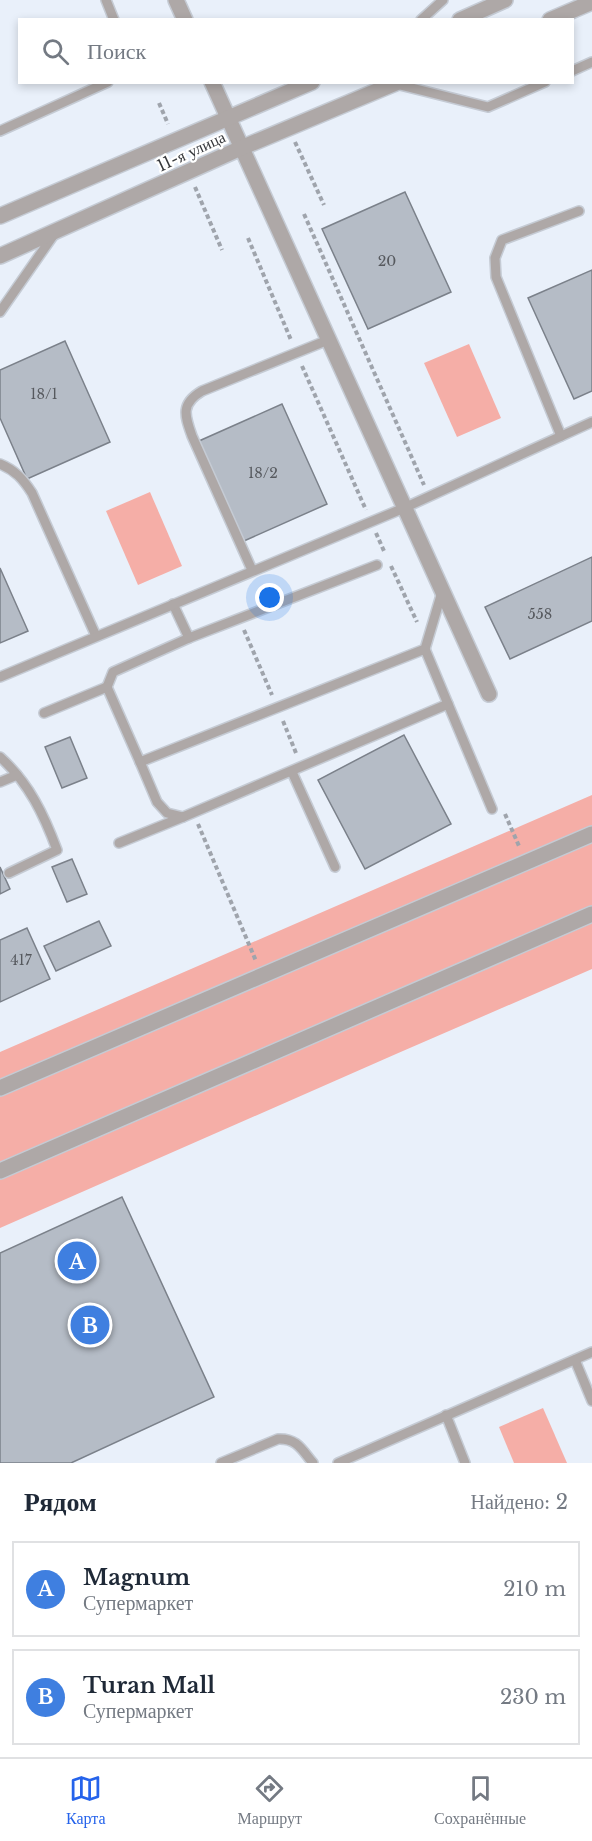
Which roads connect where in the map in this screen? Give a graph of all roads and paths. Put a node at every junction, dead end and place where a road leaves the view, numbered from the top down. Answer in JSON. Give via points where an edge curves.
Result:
{"nodes":[{"id":1,"x":105,"y":0,"type":"edge"},
{"id":2,"x":176,"y":0,"type":"edge"},
{"id":3,"x":443,"y":0,"type":"edge"},
{"id":4,"x":505,"y":0,"type":"edge"},
{"id":5,"x":592,"y":2,"type":"edge"},
{"id":6,"x":113,"y":18,"type":"edge"},
{"id":7,"x":184,"y":18,"type":"edge"},
{"id":8,"x":423,"y":18,"type":"edge"},
{"id":9,"x":464,"y":18,"type":"edge"},
{"id":10,"x":555,"y":18,"type":"edge"},
{"id":11,"x":592,"y":62,"type":"edge"},
{"id":12,"x":574,"y":71,"type":"edge"},
{"id":13,"x":104,"y":84,"type":"edge"},
{"id":14,"x":213,"y":84,"type":"edge"},
{"id":15,"x":307,"y":84,"type":"edge"},
{"id":16,"x":395,"y":84,"type":"edge"},
{"id":17,"x":401,"y":84,"type":"edge"},
{"id":18,"x":540,"y":84,"type":"edge"},
{"id":19,"x":159,"y":103,"type":"dead end"},
{"id":20,"x":229,"y":118,"type":"junction"},
{"id":21,"x":288,"y":128,"type":"junction"},
{"id":22,"x":0,"y":131,"type":"edge"},
{"id":23,"x":175,"y":141,"type":"junction"},
{"id":24,"x":241,"y":147,"type":"junction"},
{"id":25,"x":189,"y":172,"type":"junction"},
{"id":26,"x":324,"y":205,"type":"dead end"},
{"id":27,"x":579,"y":211,"type":"dead end"},
{"id":28,"x":304,"y":214,"type":"dead end"},
{"id":29,"x":0,"y":216,"type":"edge"},
{"id":30,"x":56,"y":231,"type":"junction"},
{"id":31,"x":222,"y":250,"type":"dead end"},
{"id":32,"x":0,"y":256,"type":"edge"},
{"id":33,"x":0,"y":312,"type":"edge"},
{"id":34,"x":328,"y":340,"type":"junction"},
{"id":35,"x":592,"y":422,"type":"edge"},
{"id":36,"x":561,"y":436,"type":"junction"},
{"id":37,"x":0,"y":464,"type":"edge"},
{"id":38,"x":429,"y":497,"type":"junction"},
{"id":39,"x":404,"y":508,"type":"junction"},
{"id":40,"x":377,"y":565,"type":"dead end"},
{"id":41,"x":252,"y":570,"type":"junction"},
{"id":42,"x":442,"y":592,"type":"junction"},
{"id":43,"x":173,"y":604,"type":"junction"},
{"id":44,"x":96,"y":636,"type":"junction"},
{"id":45,"x":189,"y":638,"type":"junction"},
{"id":46,"x":425,"y":649,"type":"junction"},
{"id":47,"x":0,"y":677,"type":"edge"},
{"id":48,"x":107,"y":687,"type":"junction"},
{"id":49,"x":489,"y":694,"type":"dead end"},
{"id":50,"x":448,"y":704,"type":"junction"},
{"id":51,"x":44,"y":713,"type":"dead end"},
{"id":52,"x":0,"y":757,"type":"edge"},
{"id":53,"x":140,"y":762,"type":"junction"},
{"id":54,"x":292,"y":772,"type":"junction"},
{"id":55,"x":17,"y":775,"type":"junction"},
{"id":56,"x":0,"y":782,"type":"edge"},
{"id":57,"x":492,"y":809,"type":"dead end"},
{"id":58,"x":194,"y":812,"type":"junction"},
{"id":59,"x":183,"y":817,"type":"junction"},
{"id":60,"x":592,"y":834,"type":"edge"},
{"id":61,"x":119,"y":843,"type":"dead end"},
{"id":62,"x":335,"y":867,"type":"dead end"},
{"id":63,"x":9,"y":873,"type":"dead end"},
{"id":64,"x":592,"y":914,"type":"edge"},
{"id":65,"x":263,"y":976,"type":"junction"},
{"id":66,"x":0,"y":1088,"type":"edge"},
{"id":67,"x":0,"y":1171,"type":"edge"},
{"id":68,"x":592,"y":1352,"type":"edge"},
{"id":69,"x":575,"y":1360,"type":"junction"},
{"id":70,"x":592,"y":1401,"type":"edge"},
{"id":71,"x":446,"y":1415,"type":"junction"},
{"id":72,"x":221,"y":1463,"type":"edge"},
{"id":73,"x":314,"y":1463,"type":"edge"},
{"id":74,"x":338,"y":1463,"type":"edge"},
{"id":75,"x":465,"y":1463,"type":"edge"}],
"edges":[{"from":1,"to":6,"type":"lane"},
{"from":2,"to":7,"type":"street"},
{"from":3,"to":8,"type":"lane"},
{"from":4,"to":9,"type":"street"},
{"from":5,"to":10,"type":"street"},
{"from":11,"to":12,"type":"lane"},
{"from":13,"to":22,"type":"lane"},
{"from":14,"to":20,"type":"street"},
{"from":15,"to":20,"type":"street","name":"11-я улица"},
{"from":16,"to":21,"type":"street","name":"11-я улица"},
{"from":17,"to":18,"type":"lane","via":[[488,107]]},
{"from":19,"to":23,"type":"path"},
{"from":20,"to":23,"type":"street","name":"11-я улица"},
{"from":20,"to":24,"type":"street"},
{"from":21,"to":24,"type":"street","name":"11-я улица"},
{"from":21,"to":26,"type":"path"},
{"from":23,"to":29,"type":"street","name":"11-я улица"},
{"from":24,"to":25,"type":"street","name":"11-я улица"},
{"from":24,"to":34,"type":"street"},
{"from":25,"to":30,"type":"street","name":"11-я улица"},
{"from":25,"to":31,"type":"path"},
{"from":27,"to":36,"type":"lane","via":[[502,240],[495,258],[496,277]]},
{"from":28,"to":38,"type":"path"},
{"from":30,"to":32,"type":"street","name":"11-я улица"},
{"from":30,"to":33,"type":"lane"},
{"from":34,"to":39,"type":"street"},
{"from":34,"to":41,"type":"lane","via":[[202,391],[186,407],[192,436]]},
{"from":35,"to":36,"type":"lane"},
{"from":36,"to":38,"type":"lane"},
{"from":37,"to":44,"type":"lane","via":[[11,468],[32,493]]},
{"from":38,"to":39,"type":"lane"},
{"from":39,"to":41,"type":"lane"},
{"from":39,"to":42,"type":"street"},
{"from":40,"to":45,"type":"lane"},
{"from":41,"to":43,"type":"lane"},
{"from":42,"to":46,"type":"lane"},
{"from":42,"to":49,"type":"street"},
{"from":43,"to":44,"type":"lane"},
{"from":43,"to":45,"type":"lane"},
{"from":44,"to":47,"type":"lane"},
{"from":45,"to":48,"type":"lane","via":[[113,672]]},
{"from":46,"to":50,"type":"lane"},
{"from":46,"to":53,"type":"lane"},
{"from":48,"to":51,"type":"lane"},
{"from":48,"to":53,"type":"lane"},
{"from":50,"to":54,"type":"lane"},
{"from":50,"to":57,"type":"lane"},
{"from":52,"to":55,"type":"lane"},
{"from":53,"to":59,"type":"lane","via":[[157,802],[168,813]]},
{"from":54,"to":58,"type":"lane"},
{"from":54,"to":62,"type":"lane"},
{"from":55,"to":56,"type":"lane"},
{"from":55,"to":63,"type":"lane","via":[[46,820],[57,850]]},
{"from":58,"to":59,"type":"lane"},
{"from":58,"to":65,"type":"path"},
{"from":59,"to":61,"type":"lane"},
{"from":60,"to":65,"type":"street"},
{"from":64,"to":67,"type":"street"},
{"from":65,"to":66,"type":"street"},
{"from":68,"to":69,"type":"lane"},
{"from":69,"to":70,"type":"lane"},
{"from":69,"to":71,"type":"lane"},
{"from":71,"to":74,"type":"lane"},
{"from":71,"to":75,"type":"lane"},
{"from":72,"to":73,"type":"lane","via":[[287,1438]]}]}
